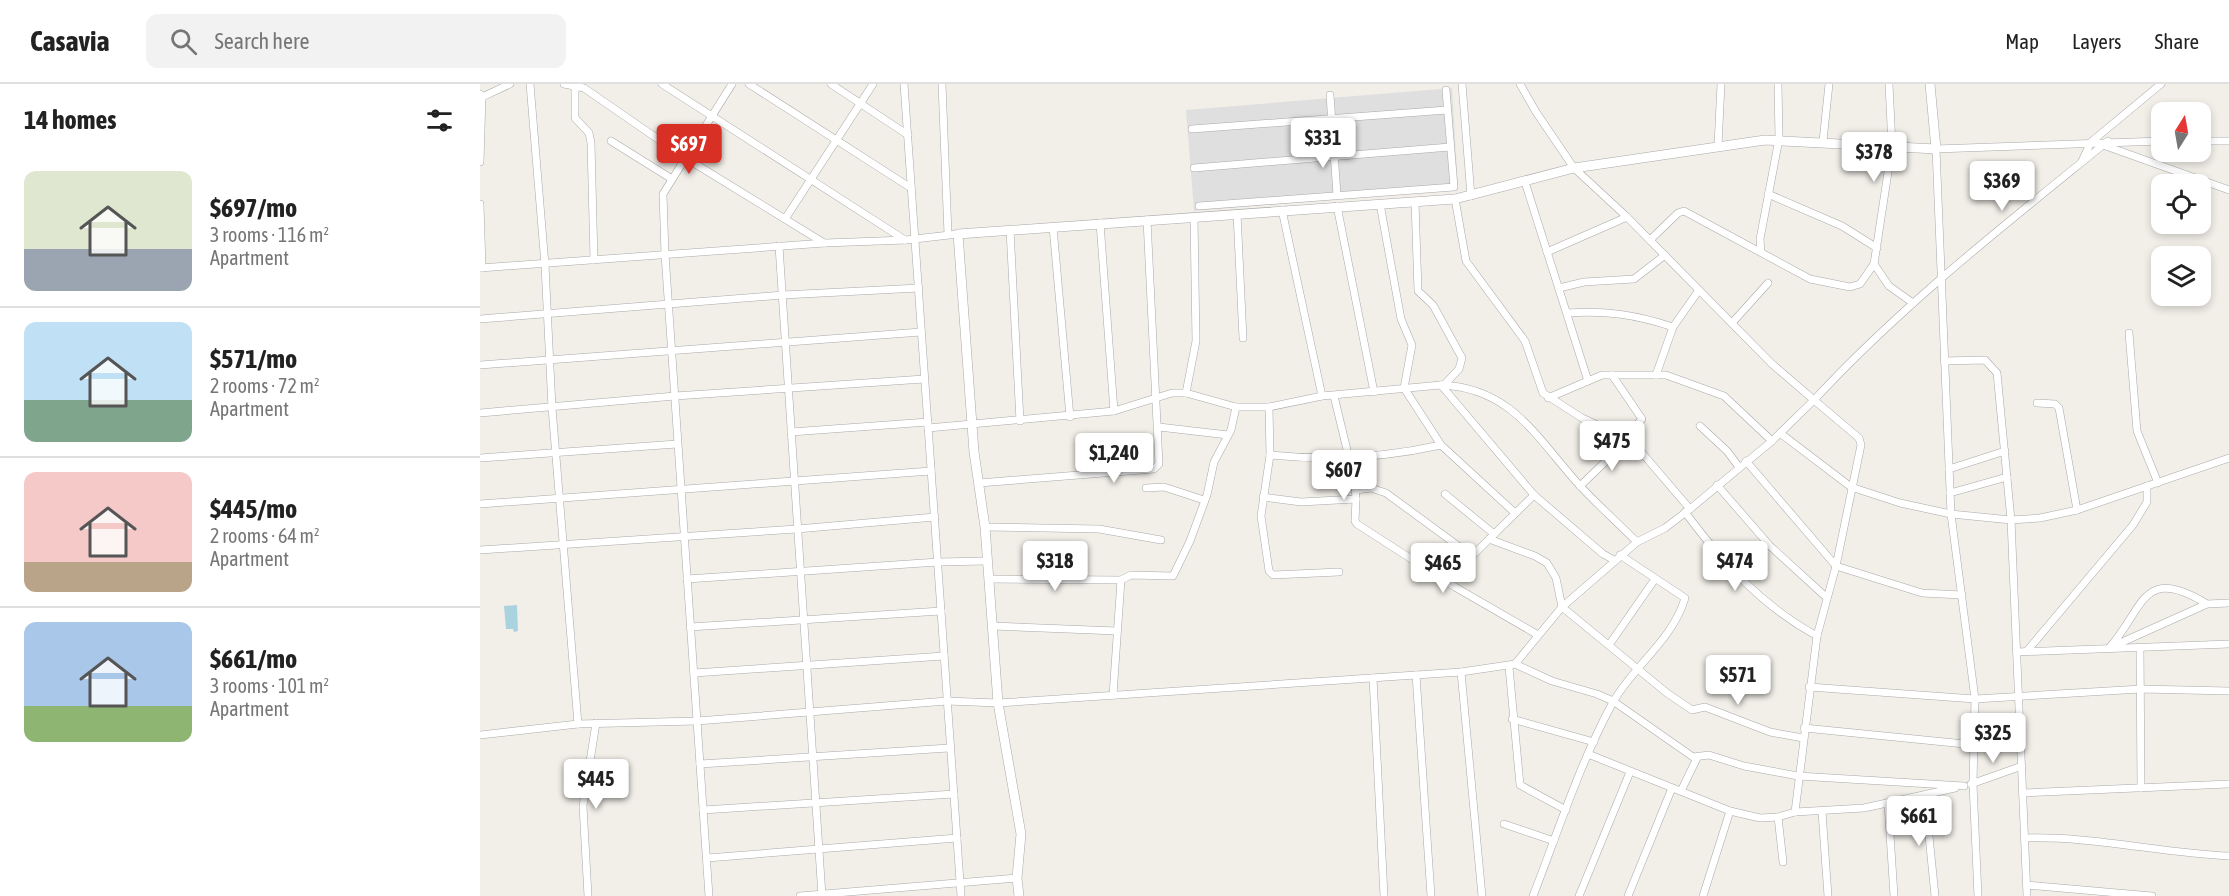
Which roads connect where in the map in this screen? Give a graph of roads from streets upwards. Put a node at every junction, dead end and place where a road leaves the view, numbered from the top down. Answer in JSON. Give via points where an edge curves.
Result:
{"nodes":[{"id":1,"x":510,"y":84,"type":"edge"},
{"id":2,"x":530,"y":84,"type":"edge"},
{"id":3,"x":564,"y":84,"type":"edge"},
{"id":4,"x":662,"y":84,"type":"edge"},
{"id":5,"x":732,"y":84,"type":"edge"},
{"id":6,"x":749,"y":84,"type":"edge"},
{"id":7,"x":831,"y":84,"type":"edge"},
{"id":8,"x":873,"y":84,"type":"edge"},
{"id":9,"x":904,"y":84,"type":"edge"},
{"id":10,"x":942,"y":84,"type":"edge"},
{"id":11,"x":1462,"y":84,"type":"edge"},
{"id":12,"x":1520,"y":84,"type":"edge"},
{"id":13,"x":1721,"y":84,"type":"edge"},
{"id":14,"x":1778,"y":84,"type":"edge"},
{"id":15,"x":1829,"y":84,"type":"edge"},
{"id":16,"x":1889,"y":84,"type":"edge"},
{"id":17,"x":1930,"y":84,"type":"edge"},
{"id":18,"x":2161,"y":84,"type":"edge"},
{"id":19,"x":586,"y":86,"type":"edge"},
{"id":20,"x":575,"y":87,"type":"junction"},
{"id":21,"x":1446,"y":90,"type":"dead end"},
{"id":22,"x":1330,"y":95,"type":"dead end"},
{"id":23,"x":481,"y":96,"type":"edge"},
{"id":24,"x":860,"y":103,"type":"junction"},
{"id":25,"x":1447,"y":110,"type":"junction"},
{"id":26,"x":711,"y":116,"type":"junction"},
{"id":27,"x":1331,"y":118,"type":"junction"},
{"id":28,"x":1192,"y":129,"type":"dead end"},
{"id":29,"x":908,"y":135,"type":"junction"},
{"id":30,"x":1779,"y":139,"type":"junction"},
{"id":31,"x":611,"y":141,"type":"dead end"},
{"id":32,"x":835,"y":141,"type":"junction"},
{"id":33,"x":1823,"y":141,"type":"junction"},
{"id":34,"x":2151,"y":141,"type":"edge"},
{"id":35,"x":2211,"y":141,"type":"edge"},
{"id":36,"x":2229,"y":141,"type":"edge"},
{"id":37,"x":2091,"y":142,"type":"junction"},
{"id":38,"x":2106,"y":143,"type":"junction"},
{"id":39,"x":1718,"y":146,"type":"junction"},
{"id":40,"x":1892,"y":146,"type":"junction"},
{"id":41,"x":1450,"y":147,"type":"junction"},
{"id":42,"x":1936,"y":149,"type":"junction"},
{"id":43,"x":1334,"y":156,"type":"junction"},
{"id":44,"x":684,"y":158,"type":"junction"},
{"id":45,"x":480,"y":162,"type":"edge"},
{"id":46,"x":2081,"y":164,"type":"junction"},
{"id":47,"x":1194,"y":168,"type":"dead end"},
{"id":48,"x":1574,"y":168,"type":"junction"},
{"id":49,"x":672,"y":179,"type":"junction"},
{"id":50,"x":810,"y":179,"type":"junction"},
{"id":51,"x":1525,"y":182,"type":"junction"},
{"id":52,"x":911,"y":188,"type":"junction"},
{"id":53,"x":2229,"y":190,"type":"edge"},
{"id":54,"x":1768,"y":194,"type":"junction"},
{"id":55,"x":1338,"y":195,"type":"junction"},
{"id":56,"x":1471,"y":196,"type":"junction"},
{"id":57,"x":1455,"y":199,"type":"junction"},
{"id":58,"x":1415,"y":202,"type":"junction"},
{"id":59,"x":480,"y":204,"type":"edge"},
{"id":60,"x":1380,"y":204,"type":"junction"},
{"id":61,"x":1199,"y":206,"type":"dead end"},
{"id":62,"x":1337,"y":206,"type":"junction"},
{"id":63,"x":1282,"y":210,"type":"junction"},
{"id":64,"x":1237,"y":214,"type":"junction"},
{"id":65,"x":1194,"y":217,"type":"junction"},
{"id":66,"x":1627,"y":218,"type":"junction"},
{"id":67,"x":784,"y":219,"type":"junction"},
{"id":68,"x":1147,"y":220,"type":"junction"},
{"id":69,"x":1100,"y":224,"type":"junction"},
{"id":70,"x":1053,"y":227,"type":"junction"},
{"id":71,"x":1010,"y":230,"type":"junction"},
{"id":72,"x":953,"y":234,"type":"junction"},
{"id":73,"x":915,"y":238,"type":"junction"},
{"id":74,"x":906,"y":240,"type":"junction"},
{"id":75,"x":1650,"y":240,"type":"junction"},
{"id":76,"x":825,"y":243,"type":"junction"},
{"id":77,"x":779,"y":246,"type":"junction"},
{"id":78,"x":1876,"y":248,"type":"junction"},
{"id":79,"x":1547,"y":252,"type":"junction"},
{"id":80,"x":1761,"y":252,"type":"junction"},
{"id":81,"x":665,"y":254,"type":"junction"},
{"id":82,"x":1665,"y":255,"type":"junction"},
{"id":83,"x":594,"y":260,"type":"junction"},
{"id":84,"x":1874,"y":264,"type":"junction"},
{"id":85,"x":545,"y":265,"type":"junction"},
{"id":86,"x":481,"y":268,"type":"edge"},
{"id":87,"x":1940,"y":279,"type":"junction"},
{"id":88,"x":1768,"y":283,"type":"dead end"},
{"id":89,"x":919,"y":288,"type":"junction"},
{"id":90,"x":1559,"y":288,"type":"junction"},
{"id":91,"x":1699,"y":290,"type":"junction"},
{"id":92,"x":783,"y":295,"type":"junction"},
{"id":93,"x":1913,"y":303,"type":"junction"},
{"id":94,"x":668,"y":304,"type":"junction"},
{"id":95,"x":1567,"y":313,"type":"junction"},
{"id":96,"x":546,"y":315,"type":"junction"},
{"id":97,"x":480,"y":319,"type":"edge"},
{"id":98,"x":1732,"y":323,"type":"junction"},
{"id":99,"x":1673,"y":327,"type":"junction"},
{"id":100,"x":921,"y":333,"type":"junction"},
{"id":101,"x":2129,"y":333,"type":"dead end"},
{"id":102,"x":1243,"y":338,"type":"dead end"},
{"id":103,"x":785,"y":343,"type":"junction"},
{"id":104,"x":671,"y":350,"type":"junction"},
{"id":105,"x":549,"y":360,"type":"junction"},
{"id":106,"x":1944,"y":361,"type":"junction"},
{"id":107,"x":480,"y":365,"type":"edge"},
{"id":108,"x":1612,"y":375,"type":"junction"},
{"id":109,"x":1656,"y":375,"type":"junction"},
{"id":110,"x":924,"y":379,"type":"junction"},
{"id":111,"x":1588,"y":381,"type":"junction"},
{"id":112,"x":1442,"y":385,"type":"junction"},
{"id":113,"x":1404,"y":388,"type":"junction"},
{"id":114,"x":788,"y":390,"type":"junction"},
{"id":115,"x":1374,"y":392,"type":"junction"},
{"id":116,"x":1186,"y":393,"type":"junction"},
{"id":117,"x":675,"y":396,"type":"junction"},
{"id":118,"x":1322,"y":396,"type":"junction"},
{"id":119,"x":1334,"y":396,"type":"junction"},
{"id":120,"x":1158,"y":397,"type":"junction"},
{"id":121,"x":1548,"y":398,"type":"junction"},
{"id":122,"x":1814,"y":400,"type":"junction"},
{"id":123,"x":2037,"y":403,"type":"dead end"},
{"id":124,"x":1236,"y":407,"type":"junction"},
{"id":125,"x":1269,"y":407,"type":"junction"},
{"id":126,"x":552,"y":408,"type":"junction"},
{"id":127,"x":1114,"y":411,"type":"junction"},
{"id":128,"x":480,"y":413,"type":"edge"},
{"id":129,"x":1070,"y":417,"type":"junction"},
{"id":130,"x":1020,"y":421,"type":"junction"},
{"id":131,"x":972,"y":423,"type":"junction"},
{"id":132,"x":928,"y":425,"type":"junction"},
{"id":133,"x":1700,"y":426,"type":"dead end"},
{"id":134,"x":1159,"y":427,"type":"junction"},
{"id":135,"x":791,"y":432,"type":"junction"},
{"id":136,"x":1780,"y":433,"type":"junction"},
{"id":137,"x":1228,"y":435,"type":"junction"},
{"id":138,"x":1626,"y":439,"type":"junction"},
{"id":139,"x":1772,"y":441,"type":"junction"},
{"id":140,"x":677,"y":444,"type":"junction"},
{"id":141,"x":1441,"y":445,"type":"junction"},
{"id":142,"x":2005,"y":451,"type":"junction"},
{"id":143,"x":556,"y":452,"type":"junction"},
{"id":144,"x":1270,"y":455,"type":"junction"},
{"id":145,"x":480,"y":458,"type":"edge"},
{"id":146,"x":1351,"y":458,"type":"junction"},
{"id":147,"x":2229,"y":458,"type":"edge"},
{"id":148,"x":1746,"y":461,"type":"junction"},
{"id":149,"x":1739,"y":467,"type":"junction"},
{"id":150,"x":1949,"y":469,"type":"junction"},
{"id":151,"x":931,"y":471,"type":"junction"},
{"id":152,"x":2007,"y":477,"type":"junction"},
{"id":153,"x":795,"y":481,"type":"junction"},
{"id":154,"x":979,"y":483,"type":"junction"},
{"id":155,"x":2158,"y":483,"type":"junction"},
{"id":156,"x":1717,"y":485,"type":"junction"},
{"id":157,"x":1580,"y":486,"type":"junction"},
{"id":158,"x":2147,"y":486,"type":"junction"},
{"id":159,"x":1851,"y":487,"type":"junction"},
{"id":160,"x":682,"y":488,"type":"junction"},
{"id":161,"x":1146,"y":488,"type":"dead end"},
{"id":162,"x":1356,"y":490,"type":"junction"},
{"id":163,"x":1950,"y":493,"type":"junction"},
{"id":164,"x":1445,"y":494,"type":"dead end"},
{"id":165,"x":1534,"y":495,"type":"junction"},
{"id":166,"x":1263,"y":497,"type":"junction"},
{"id":167,"x":559,"y":499,"type":"junction"},
{"id":168,"x":1356,"y":499,"type":"junction"},
{"id":169,"x":1204,"y":500,"type":"junction"},
{"id":170,"x":480,"y":504,"type":"edge"},
{"id":171,"x":1687,"y":510,"type":"junction"},
{"id":172,"x":2077,"y":510,"type":"junction"},
{"id":173,"x":1515,"y":513,"type":"junction"},
{"id":174,"x":1951,"y":514,"type":"junction"},
{"id":175,"x":935,"y":517,"type":"junction"},
{"id":176,"x":2011,"y":520,"type":"junction"},
{"id":177,"x":986,"y":527,"type":"junction"},
{"id":178,"x":797,"y":529,"type":"junction"},
{"id":179,"x":685,"y":535,"type":"junction"},
{"id":180,"x":1492,"y":537,"type":"junction"},
{"id":181,"x":1161,"y":540,"type":"dead end"},
{"id":182,"x":1637,"y":542,"type":"junction"},
{"id":183,"x":562,"y":544,"type":"junction"},
{"id":184,"x":480,"y":550,"type":"edge"},
{"id":185,"x":1617,"y":557,"type":"junction"},
{"id":186,"x":987,"y":561,"type":"junction"},
{"id":187,"x":938,"y":562,"type":"junction"},
{"id":188,"x":1836,"y":566,"type":"junction"},
{"id":189,"x":1339,"y":572,"type":"dead end"},
{"id":190,"x":800,"y":573,"type":"junction"},
{"id":191,"x":687,"y":579,"type":"junction"},
{"id":192,"x":989,"y":579,"type":"junction"},
{"id":193,"x":1655,"y":579,"type":"junction"},
{"id":194,"x":1121,"y":580,"type":"junction"},
{"id":195,"x":1962,"y":595,"type":"junction"},
{"id":196,"x":1827,"y":597,"type":"junction"},
{"id":197,"x":2229,"y":603,"type":"edge"},
{"id":198,"x":2208,"y":604,"type":"junction"},
{"id":199,"x":1563,"y":607,"type":"junction"},
{"id":200,"x":941,"y":611,"type":"junction"},
{"id":201,"x":804,"y":620,"type":"junction"},
{"id":202,"x":992,"y":626,"type":"junction"},
{"id":203,"x":690,"y":627,"type":"junction"},
{"id":204,"x":1118,"y":631,"type":"junction"},
{"id":205,"x":1538,"y":635,"type":"junction"},
{"id":206,"x":1817,"y":636,"type":"junction"},
{"id":207,"x":2229,"y":644,"type":"edge"},
{"id":208,"x":1609,"y":645,"type":"junction"},
{"id":209,"x":2140,"y":647,"type":"junction"},
{"id":210,"x":2109,"y":648,"type":"junction"},
{"id":211,"x":2027,"y":651,"type":"junction"},
{"id":212,"x":2017,"y":652,"type":"junction"},
{"id":213,"x":944,"y":656,"type":"junction"},
{"id":214,"x":1512,"y":665,"type":"junction"},
{"id":215,"x":807,"y":666,"type":"junction"},
{"id":216,"x":1638,"y":670,"type":"junction"},
{"id":217,"x":1461,"y":672,"type":"junction"},
{"id":218,"x":694,"y":673,"type":"junction"},
{"id":219,"x":1416,"y":675,"type":"junction"},
{"id":220,"x":1373,"y":678,"type":"junction"},
{"id":221,"x":1809,"y":687,"type":"junction"},
{"id":222,"x":2141,"y":689,"type":"junction"},
{"id":223,"x":2229,"y":691,"type":"edge"},
{"id":224,"x":1113,"y":695,"type":"junction"},
{"id":225,"x":2019,"y":695,"type":"junction"},
{"id":226,"x":1975,"y":699,"type":"junction"},
{"id":227,"x":947,"y":701,"type":"junction"},
{"id":228,"x":1613,"y":701,"type":"junction"},
{"id":229,"x":998,"y":703,"type":"junction"},
{"id":230,"x":809,"y":714,"type":"junction"},
{"id":231,"x":1512,"y":718,"type":"junction"},
{"id":232,"x":697,"y":721,"type":"junction"},
{"id":233,"x":578,"y":723,"type":"junction"},
{"id":234,"x":596,"y":723,"type":"junction"},
{"id":235,"x":1804,"y":728,"type":"junction"},
{"id":236,"x":480,"y":735,"type":"edge"},
{"id":237,"x":1803,"y":738,"type":"junction"},
{"id":238,"x":1594,"y":742,"type":"junction"},
{"id":239,"x":1975,"y":745,"type":"junction"},
{"id":240,"x":949,"y":748,"type":"junction"},
{"id":241,"x":1588,"y":754,"type":"junction"},
{"id":242,"x":812,"y":757,"type":"junction"},
{"id":243,"x":1697,"y":758,"type":"junction"},
{"id":244,"x":700,"y":764,"type":"junction"},
{"id":245,"x":2022,"y":766,"type":"junction"},
{"id":246,"x":1630,"y":772,"type":"junction"},
{"id":247,"x":1798,"y":776,"type":"junction"},
{"id":248,"x":1973,"y":784,"type":"junction"},
{"id":249,"x":2229,"y":784,"type":"edge"},
{"id":250,"x":1964,"y":786,"type":"junction"},
{"id":251,"x":1672,"y":788,"type":"junction"},
{"id":252,"x":2141,"y":788,"type":"junction"},
{"id":253,"x":1681,"y":791,"type":"junction"},
{"id":254,"x":954,"y":794,"type":"junction"},
{"id":255,"x":2023,"y":794,"type":"junction"},
{"id":256,"x":1925,"y":796,"type":"junction"},
{"id":257,"x":816,"y":803,"type":"junction"},
{"id":258,"x":1888,"y":803,"type":"junction"},
{"id":259,"x":703,"y":810,"type":"junction"},
{"id":260,"x":1566,"y":810,"type":"junction"},
{"id":261,"x":1730,"y":811,"type":"junction"},
{"id":262,"x":1795,"y":812,"type":"junction"},
{"id":263,"x":1822,"y":812,"type":"junction"},
{"id":264,"x":1778,"y":817,"type":"junction"},
{"id":265,"x":1504,"y":824,"type":"dead end"},
{"id":266,"x":957,"y":838,"type":"junction"},
{"id":267,"x":2025,"y":838,"type":"junction"},
{"id":268,"x":1554,"y":841,"type":"junction"},
{"id":269,"x":819,"y":849,"type":"junction"},
{"id":270,"x":2229,"y":856,"type":"edge"},
{"id":271,"x":707,"y":858,"type":"junction"},
{"id":272,"x":1783,"y":862,"type":"dead end"},
{"id":273,"x":1017,"y":878,"type":"junction"},
{"id":274,"x":960,"y":885,"type":"junction"},
{"id":275,"x":2027,"y":885,"type":"junction"},
{"id":276,"x":822,"y":895,"type":"edge"},
{"id":277,"x":2137,"y":895,"type":"edge"},
{"id":278,"x":588,"y":896,"type":"edge"},
{"id":279,"x":710,"y":896,"type":"edge"},
{"id":280,"x":800,"y":896,"type":"edge"},
{"id":281,"x":961,"y":896,"type":"edge"},
{"id":282,"x":1019,"y":896,"type":"edge"},
{"id":283,"x":1384,"y":896,"type":"edge"},
{"id":284,"x":1431,"y":896,"type":"edge"},
{"id":285,"x":1482,"y":896,"type":"edge"},
{"id":286,"x":1533,"y":896,"type":"edge"},
{"id":287,"x":1579,"y":896,"type":"edge"},
{"id":288,"x":1628,"y":896,"type":"edge"},
{"id":289,"x":1703,"y":896,"type":"edge"},
{"id":290,"x":1828,"y":896,"type":"edge"},
{"id":291,"x":1894,"y":896,"type":"edge"},
{"id":292,"x":1935,"y":896,"type":"edge"},
{"id":293,"x":1978,"y":896,"type":"edge"},
{"id":294,"x":2027,"y":896,"type":"edge"},
{"id":295,"x":2152,"y":896,"type":"edge"}],
"edges":[{"from":1,"to":23,"type":"street"},
{"from":2,"to":85,"type":"street"},
{"from":3,"to":20,"type":"street"},
{"from":4,"to":26,"type":"street"},
{"from":5,"to":26,"type":"street"},
{"from":6,"to":32,"type":"street"},
{"from":7,"to":24,"type":"street"},
{"from":8,"to":24,"type":"street"},
{"from":9,"to":29,"type":"street"},
{"from":10,"to":72,"type":"street"},
{"from":11,"to":56,"type":"street"},
{"from":12,"to":48,"type":"street"},
{"from":13,"to":39,"type":"street"},
{"from":14,"to":30,"type":"street"},
{"from":15,"to":33,"type":"street"},
{"from":16,"to":40,"type":"street"},
{"from":17,"to":42,"type":"street"},
{"from":18,"to":37,"type":"street"},
{"from":19,"to":20,"type":"street"},
{"from":19,"to":44,"type":"street"},
{"from":20,"to":83,"type":"street","via":[[575,118],[589,134],[591,143]]},
{"from":21,"to":25,"type":"street"},
{"from":22,"to":27,"type":"street"},
{"from":23,"to":45,"type":"street"},
{"from":24,"to":29,"type":"street"},
{"from":24,"to":32,"type":"street"},
{"from":25,"to":27,"type":"street"},
{"from":25,"to":41,"type":"street"},
{"from":26,"to":44,"type":"street"},
{"from":26,"to":50,"type":"street"},
{"from":27,"to":28,"type":"street"},
{"from":27,"to":43,"type":"street"},
{"from":29,"to":52,"type":"street"},
{"from":30,"to":33,"type":"street"},
{"from":30,"to":39,"type":"street"},
{"from":30,"to":54,"type":"street"},
{"from":31,"to":49,"type":"street"},
{"from":32,"to":50,"type":"street"},
{"from":32,"to":52,"type":"street"},
{"from":33,"to":40,"type":"street"},
{"from":34,"to":38,"type":"street"},
{"from":35,"to":36,"type":"street"},
{"from":37,"to":38,"type":"street"},
{"from":37,"to":42,"type":"street"},
{"from":37,"to":46,"type":"street"},
{"from":38,"to":46,"type":"street"},
{"from":38,"to":53,"type":"street"},
{"from":39,"to":48,"type":"street"},
{"from":40,"to":42,"type":"street"},
{"from":40,"to":78,"type":"street"},
{"from":41,"to":43,"type":"street"},
{"from":41,"to":55,"type":"street","via":[[1454,187]]},
{"from":42,"to":87,"type":"street"},
{"from":43,"to":47,"type":"street"},
{"from":43,"to":55,"type":"street"},
{"from":44,"to":49,"type":"street"},
{"from":44,"to":67,"type":"street"},
{"from":46,"to":87,"type":"street"},
{"from":48,"to":51,"type":"street"},
{"from":48,"to":66,"type":"street"},
{"from":49,"to":81,"type":"street","via":[[663,194]]},
{"from":50,"to":67,"type":"street"},
{"from":50,"to":74,"type":"street"},
{"from":51,"to":56,"type":"street"},
{"from":51,"to":79,"type":"street"},
{"from":52,"to":73,"type":"street"},
{"from":54,"to":78,"type":"street","via":[[1842,226]]},
{"from":54,"to":80,"type":"street"},
{"from":55,"to":61,"type":"street"},
{"from":56,"to":57,"type":"street"},
{"from":57,"to":58,"type":"street"},
{"from":57,"to":121,"type":"street","via":[[1466,261],[1525,341],[1540,387]]},
{"from":58,"to":60,"type":"street"},
{"from":58,"to":112,"type":"street","via":[[1418,291],[1433,306],[1462,358],[1459,369]]},
{"from":59,"to":86,"type":"street"},
{"from":60,"to":62,"type":"street"},
{"from":60,"to":113,"type":"street","via":[[1401,319],[1412,345]]},
{"from":62,"to":63,"type":"street"},
{"from":62,"to":115,"type":"street"},
{"from":63,"to":64,"type":"street"},
{"from":63,"to":118,"type":"street"},
{"from":64,"to":65,"type":"street"},
{"from":64,"to":102,"type":"street"},
{"from":65,"to":68,"type":"street"},
{"from":65,"to":116,"type":"street","via":[[1196,341]]},
{"from":66,"to":75,"type":"street"},
{"from":66,"to":79,"type":"street"},
{"from":67,"to":76,"type":"street"},
{"from":68,"to":69,"type":"street"},
{"from":68,"to":120,"type":"street"},
{"from":69,"to":70,"type":"street"},
{"from":69,"to":127,"type":"street"},
{"from":70,"to":71,"type":"street"},
{"from":70,"to":129,"type":"street"},
{"from":71,"to":72,"type":"street"},
{"from":71,"to":130,"type":"street"},
{"from":72,"to":73,"type":"street"},
{"from":72,"to":131,"type":"street"},
{"from":73,"to":74,"type":"street"},
{"from":73,"to":89,"type":"street"},
{"from":74,"to":76,"type":"street"},
{"from":75,"to":80,"type":"street","via":[[1684,211]]},
{"from":75,"to":82,"type":"street"},
{"from":76,"to":77,"type":"street"},
{"from":77,"to":81,"type":"street"},
{"from":77,"to":92,"type":"street"},
{"from":78,"to":84,"type":"street"},
{"from":79,"to":90,"type":"street"},
{"from":80,"to":84,"type":"street","via":[[1810,279],[1850,287],[1860,284]]},
{"from":81,"to":83,"type":"street"},
{"from":81,"to":94,"type":"street"},
{"from":82,"to":90,"type":"street","via":[[1634,279]]},
{"from":82,"to":91,"type":"street"},
{"from":83,"to":85,"type":"street"},
{"from":84,"to":93,"type":"street","via":[[1888,286]]},
{"from":85,"to":86,"type":"street"},
{"from":85,"to":96,"type":"street"},
{"from":87,"to":93,"type":"street"},
{"from":87,"to":106,"type":"street"},
{"from":88,"to":98,"type":"street"},
{"from":89,"to":92,"type":"street"},
{"from":89,"to":100,"type":"street"},
{"from":90,"to":95,"type":"street"},
{"from":91,"to":98,"type":"street"},
{"from":91,"to":99,"type":"street"},
{"from":92,"to":94,"type":"street"},
{"from":92,"to":103,"type":"street"},
{"from":93,"to":122,"type":"street"},
{"from":94,"to":96,"type":"street"},
{"from":94,"to":104,"type":"street"},
{"from":95,"to":99,"type":"street","via":[[1624,313]]},
{"from":95,"to":111,"type":"street"},
{"from":96,"to":97,"type":"street"},
{"from":96,"to":105,"type":"street"},
{"from":98,"to":122,"type":"street"},
{"from":99,"to":109,"type":"street"},
{"from":100,"to":103,"type":"street"},
{"from":100,"to":110,"type":"street"},
{"from":101,"to":155,"type":"street","via":[[2137,431]]},
{"from":103,"to":104,"type":"street"},
{"from":103,"to":114,"type":"street"},
{"from":104,"to":105,"type":"street"},
{"from":104,"to":117,"type":"street"},
{"from":105,"to":107,"type":"street"},
{"from":105,"to":126,"type":"street"},
{"from":106,"to":142,"type":"street","via":[[1985,360],[1995,368]]},
{"from":106,"to":150,"type":"street"},
{"from":108,"to":109,"type":"street"},
{"from":108,"to":111,"type":"street"},
{"from":108,"to":138,"type":"street","via":[[1642,419]]},
{"from":109,"to":139,"type":"street","via":[[1676,377],[1718,393]]},
{"from":110,"to":114,"type":"street"},
{"from":110,"to":132,"type":"street"},
{"from":111,"to":121,"type":"street"},
{"from":112,"to":113,"type":"street"},
{"from":112,"to":157,"type":"street","via":[[1497,398],[1549,446]]},
{"from":112,"to":165,"type":"street"},
{"from":113,"to":115,"type":"street"},
{"from":113,"to":141,"type":"street"},
{"from":114,"to":117,"type":"street"},
{"from":114,"to":135,"type":"street"},
{"from":115,"to":119,"type":"street"},
{"from":116,"to":120,"type":"street"},
{"from":116,"to":124,"type":"street"},
{"from":117,"to":126,"type":"street"},
{"from":117,"to":140,"type":"street"},
{"from":118,"to":119,"type":"street"},
{"from":118,"to":125,"type":"street"},
{"from":119,"to":146,"type":"street"},
{"from":120,"to":127,"type":"street"},
{"from":120,"to":134,"type":"street"},
{"from":121,"to":138,"type":"street"},
{"from":122,"to":136,"type":"street"},
{"from":122,"to":159,"type":"street","via":[[1859,438],[1860,452]]},
{"from":123,"to":172,"type":"street","via":[[2055,404],[2059,408]]},
{"from":124,"to":125,"type":"street"},
{"from":124,"to":137,"type":"street"},
{"from":125,"to":144,"type":"street"},
{"from":126,"to":128,"type":"street"},
{"from":126,"to":143,"type":"street"},
{"from":127,"to":129,"type":"street"},
{"from":129,"to":130,"type":"street"},
{"from":130,"to":131,"type":"street"},
{"from":131,"to":132,"type":"street"},
{"from":131,"to":154,"type":"street"},
{"from":132,"to":135,"type":"street"},
{"from":132,"to":151,"type":"street"},
{"from":133,"to":149,"type":"street"},
{"from":134,"to":137,"type":"street"},
{"from":134,"to":154,"type":"street","via":[[1159,464],[1154,469]]},
{"from":135,"to":153,"type":"street"},
{"from":136,"to":139,"type":"street"},
{"from":136,"to":159,"type":"street"},
{"from":137,"to":169,"type":"street","via":[[1214,462]]},
{"from":138,"to":157,"type":"street"},
{"from":138,"to":171,"type":"street","via":[[1643,454]]},
{"from":139,"to":148,"type":"street"},
{"from":140,"to":143,"type":"street"},
{"from":140,"to":160,"type":"street"},
{"from":141,"to":146,"type":"street","via":[[1396,455]]},
{"from":141,"to":173,"type":"street"},
{"from":142,"to":150,"type":"street"},
{"from":142,"to":152,"type":"street"},
{"from":143,"to":145,"type":"street"},
{"from":143,"to":167,"type":"street"},
{"from":144,"to":146,"type":"street"},
{"from":144,"to":166,"type":"street"},
{"from":146,"to":162,"type":"street"},
{"from":147,"to":155,"type":"street"},
{"from":148,"to":149,"type":"street"},
{"from":148,"to":188,"type":"street"},
{"from":149,"to":156,"type":"street"},
{"from":150,"to":163,"type":"street"},
{"from":151,"to":153,"type":"street"},
{"from":151,"to":175,"type":"street"},
{"from":152,"to":163,"type":"street"},
{"from":152,"to":176,"type":"street"},
{"from":153,"to":160,"type":"street"},
{"from":153,"to":178,"type":"street"},
{"from":154,"to":177,"type":"street"},
{"from":155,"to":158,"type":"street"},
{"from":156,"to":171,"type":"street"},
{"from":156,"to":196,"type":"street","via":[[1770,546]]},
{"from":157,"to":182,"type":"street"},
{"from":158,"to":172,"type":"street"},
{"from":158,"to":211,"type":"street","via":[[2146,502],[2133,525]]},
{"from":159,"to":174,"type":"street"},
{"from":159,"to":188,"type":"street"},
{"from":160,"to":167,"type":"street"},
{"from":160,"to":179,"type":"street"},
{"from":161,"to":169,"type":"street","via":[[1164,488]]},
{"from":162,"to":168,"type":"street"},
{"from":162,"to":180,"type":"street","via":[[1371,488],[1386,493],[1472,556]]},
{"from":163,"to":174,"type":"street"},
{"from":164,"to":180,"type":"street"},
{"from":165,"to":173,"type":"street"},
{"from":165,"to":185,"type":"street","via":[[1603,554]]},
{"from":166,"to":168,"type":"street","via":[[1301,502]]},
{"from":166,"to":189,"type":"street","via":[[1261,516],[1270,574]]},
{"from":167,"to":170,"type":"street"},
{"from":167,"to":183,"type":"street"},
{"from":168,"to":205,"type":"street","via":[[1355,521],[1364,529]]},
{"from":169,"to":194,"type":"street","via":[[1173,576],[1131,575]]},
{"from":171,"to":182,"type":"street","via":[[1665,528]]},
{"from":171,"to":206,"type":"street","via":[[1716,553],[1749,589]]},
{"from":172,"to":176,"type":"street"},
{"from":173,"to":180,"type":"street"},
{"from":174,"to":176,"type":"street"},
{"from":174,"to":195,"type":"street"},
{"from":175,"to":178,"type":"street"},
{"from":175,"to":187,"type":"street"},
{"from":176,"to":212,"type":"street"},
{"from":177,"to":181,"type":"street","via":[[1099,529]]},
{"from":177,"to":186,"type":"street"},
{"from":178,"to":179,"type":"street"},
{"from":178,"to":190,"type":"street"},
{"from":179,"to":183,"type":"street"},
{"from":179,"to":191,"type":"street"},
{"from":180,"to":199,"type":"street","via":[[1548,564]]},
{"from":182,"to":185,"type":"street"},
{"from":183,"to":184,"type":"street"},
{"from":183,"to":233,"type":"street"},
{"from":185,"to":193,"type":"street"},
{"from":185,"to":199,"type":"street"},
{"from":186,"to":187,"type":"street"},
{"from":186,"to":192,"type":"street"},
{"from":187,"to":190,"type":"street"},
{"from":187,"to":200,"type":"street"},
{"from":188,"to":195,"type":"street","via":[[1922,593]]},
{"from":188,"to":196,"type":"street"},
{"from":190,"to":191,"type":"street"},
{"from":190,"to":201,"type":"street"},
{"from":191,"to":203,"type":"street"},
{"from":192,"to":194,"type":"street"},
{"from":192,"to":202,"type":"street"},
{"from":193,"to":208,"type":"street"},
{"from":193,"to":216,"type":"street","via":[[1685,598],[1682,609]]},
{"from":194,"to":204,"type":"street"},
{"from":195,"to":226,"type":"street"},
{"from":196,"to":206,"type":"street"},
{"from":197,"to":198,"type":"street"},
{"from":198,"to":210,"type":"street"},
{"from":198,"to":210,"type":"street","via":[[2177,589],[2151,592],[2143,597]]},
{"from":199,"to":205,"type":"street"},
{"from":199,"to":208,"type":"street"},
{"from":200,"to":201,"type":"street"},
{"from":200,"to":213,"type":"street"},
{"from":201,"to":203,"type":"street"},
{"from":201,"to":215,"type":"street"},
{"from":202,"to":204,"type":"street"},
{"from":202,"to":229,"type":"street"},
{"from":203,"to":218,"type":"street"},
{"from":204,"to":224,"type":"street"},
{"from":205,"to":214,"type":"street"},
{"from":206,"to":221,"type":"street"},
{"from":207,"to":209,"type":"street"},
{"from":208,"to":216,"type":"street"},
{"from":209,"to":210,"type":"street"},
{"from":209,"to":222,"type":"street"},
{"from":210,"to":211,"type":"street"},
{"from":211,"to":212,"type":"street"},
{"from":212,"to":225,"type":"street"},
{"from":213,"to":215,"type":"street"},
{"from":213,"to":227,"type":"street"},
{"from":214,"to":217,"type":"street"},
{"from":214,"to":228,"type":"street"},
{"from":214,"to":231,"type":"street"},
{"from":215,"to":218,"type":"street"},
{"from":215,"to":230,"type":"street"},
{"from":216,"to":228,"type":"street"},
{"from":216,"to":237,"type":"street","via":[[1692,710],[1705,707],[1770,732]]},
{"from":217,"to":219,"type":"street"},
{"from":217,"to":285,"type":"street"},
{"from":218,"to":232,"type":"street"},
{"from":219,"to":220,"type":"street"},
{"from":219,"to":284,"type":"street"},
{"from":220,"to":224,"type":"street"},
{"from":220,"to":283,"type":"street"},
{"from":221,"to":226,"type":"street"},
{"from":221,"to":235,"type":"street"},
{"from":222,"to":223,"type":"street"},
{"from":222,"to":225,"type":"street"},
{"from":222,"to":252,"type":"street"},
{"from":224,"to":229,"type":"street"},
{"from":225,"to":226,"type":"street"},
{"from":225,"to":245,"type":"street"},
{"from":226,"to":239,"type":"street"},
{"from":227,"to":229,"type":"street"},
{"from":227,"to":230,"type":"street"},
{"from":227,"to":240,"type":"street"},
{"from":228,"to":238,"type":"street"},
{"from":228,"to":243,"type":"street"},
{"from":229,"to":273,"type":"street","via":[[1021,834]]},
{"from":230,"to":232,"type":"street"},
{"from":230,"to":242,"type":"street"},
{"from":231,"to":238,"type":"street"},
{"from":231,"to":260,"type":"street","via":[[1520,785]]},
{"from":232,"to":234,"type":"street"},
{"from":232,"to":244,"type":"street"},
{"from":233,"to":234,"type":"street"},
{"from":233,"to":236,"type":"street"},
{"from":234,"to":278,"type":"street","via":[[584,800]]},
{"from":235,"to":237,"type":"street"},
{"from":235,"to":239,"type":"street"},
{"from":237,"to":247,"type":"street"},
{"from":238,"to":241,"type":"street"},
{"from":239,"to":248,"type":"street"},
{"from":240,"to":242,"type":"street"},
{"from":240,"to":254,"type":"street"},
{"from":241,"to":246,"type":"street"},
{"from":241,"to":260,"type":"street"},
{"from":242,"to":244,"type":"street"},
{"from":242,"to":257,"type":"street"},
{"from":243,"to":247,"type":"street","via":[[1709,755]]},
{"from":243,"to":253,"type":"street"},
{"from":244,"to":259,"type":"street"},
{"from":245,"to":248,"type":"street"},
{"from":245,"to":255,"type":"street"},
{"from":246,"to":251,"type":"street"},
{"from":246,"to":287,"type":"street"},
{"from":247,"to":250,"type":"street"},
{"from":247,"to":262,"type":"street"},
{"from":248,"to":250,"type":"street"},
{"from":248,"to":293,"type":"street"},
{"from":249,"to":252,"type":"street"},
{"from":250,"to":256,"type":"street"},
{"from":251,"to":253,"type":"street"},
{"from":251,"to":288,"type":"street"},
{"from":252,"to":255,"type":"street"},
{"from":253,"to":261,"type":"street"},
{"from":254,"to":257,"type":"street"},
{"from":254,"to":266,"type":"street"},
{"from":255,"to":267,"type":"street"},
{"from":256,"to":258,"type":"street"},
{"from":256,"to":292,"type":"street"},
{"from":257,"to":259,"type":"street"},
{"from":257,"to":269,"type":"street"},
{"from":258,"to":263,"type":"street"},
{"from":258,"to":291,"type":"street"},
{"from":259,"to":271,"type":"street"},
{"from":260,"to":268,"type":"street"},
{"from":261,"to":264,"type":"street","via":[[1760,818]]},
{"from":261,"to":289,"type":"street"},
{"from":262,"to":263,"type":"street"},
{"from":262,"to":264,"type":"street"},
{"from":263,"to":290,"type":"street"},
{"from":264,"to":272,"type":"street"},
{"from":265,"to":268,"type":"street"},
{"from":266,"to":269,"type":"street"},
{"from":266,"to":274,"type":"street"},
{"from":267,"to":270,"type":"street","via":[[2084,839],[2183,854]]},
{"from":267,"to":275,"type":"street"},
{"from":268,"to":286,"type":"street"},
{"from":269,"to":271,"type":"street"},
{"from":269,"to":276,"type":"street"},
{"from":271,"to":279,"type":"street"},
{"from":273,"to":274,"type":"street"},
{"from":273,"to":282,"type":"street"},
{"from":274,"to":276,"type":"street"},
{"from":274,"to":281,"type":"street"},
{"from":275,"to":277,"type":"street"},
{"from":275,"to":294,"type":"street"},
{"from":276,"to":280,"type":"street"},
{"from":277,"to":295,"type":"street"}]}
